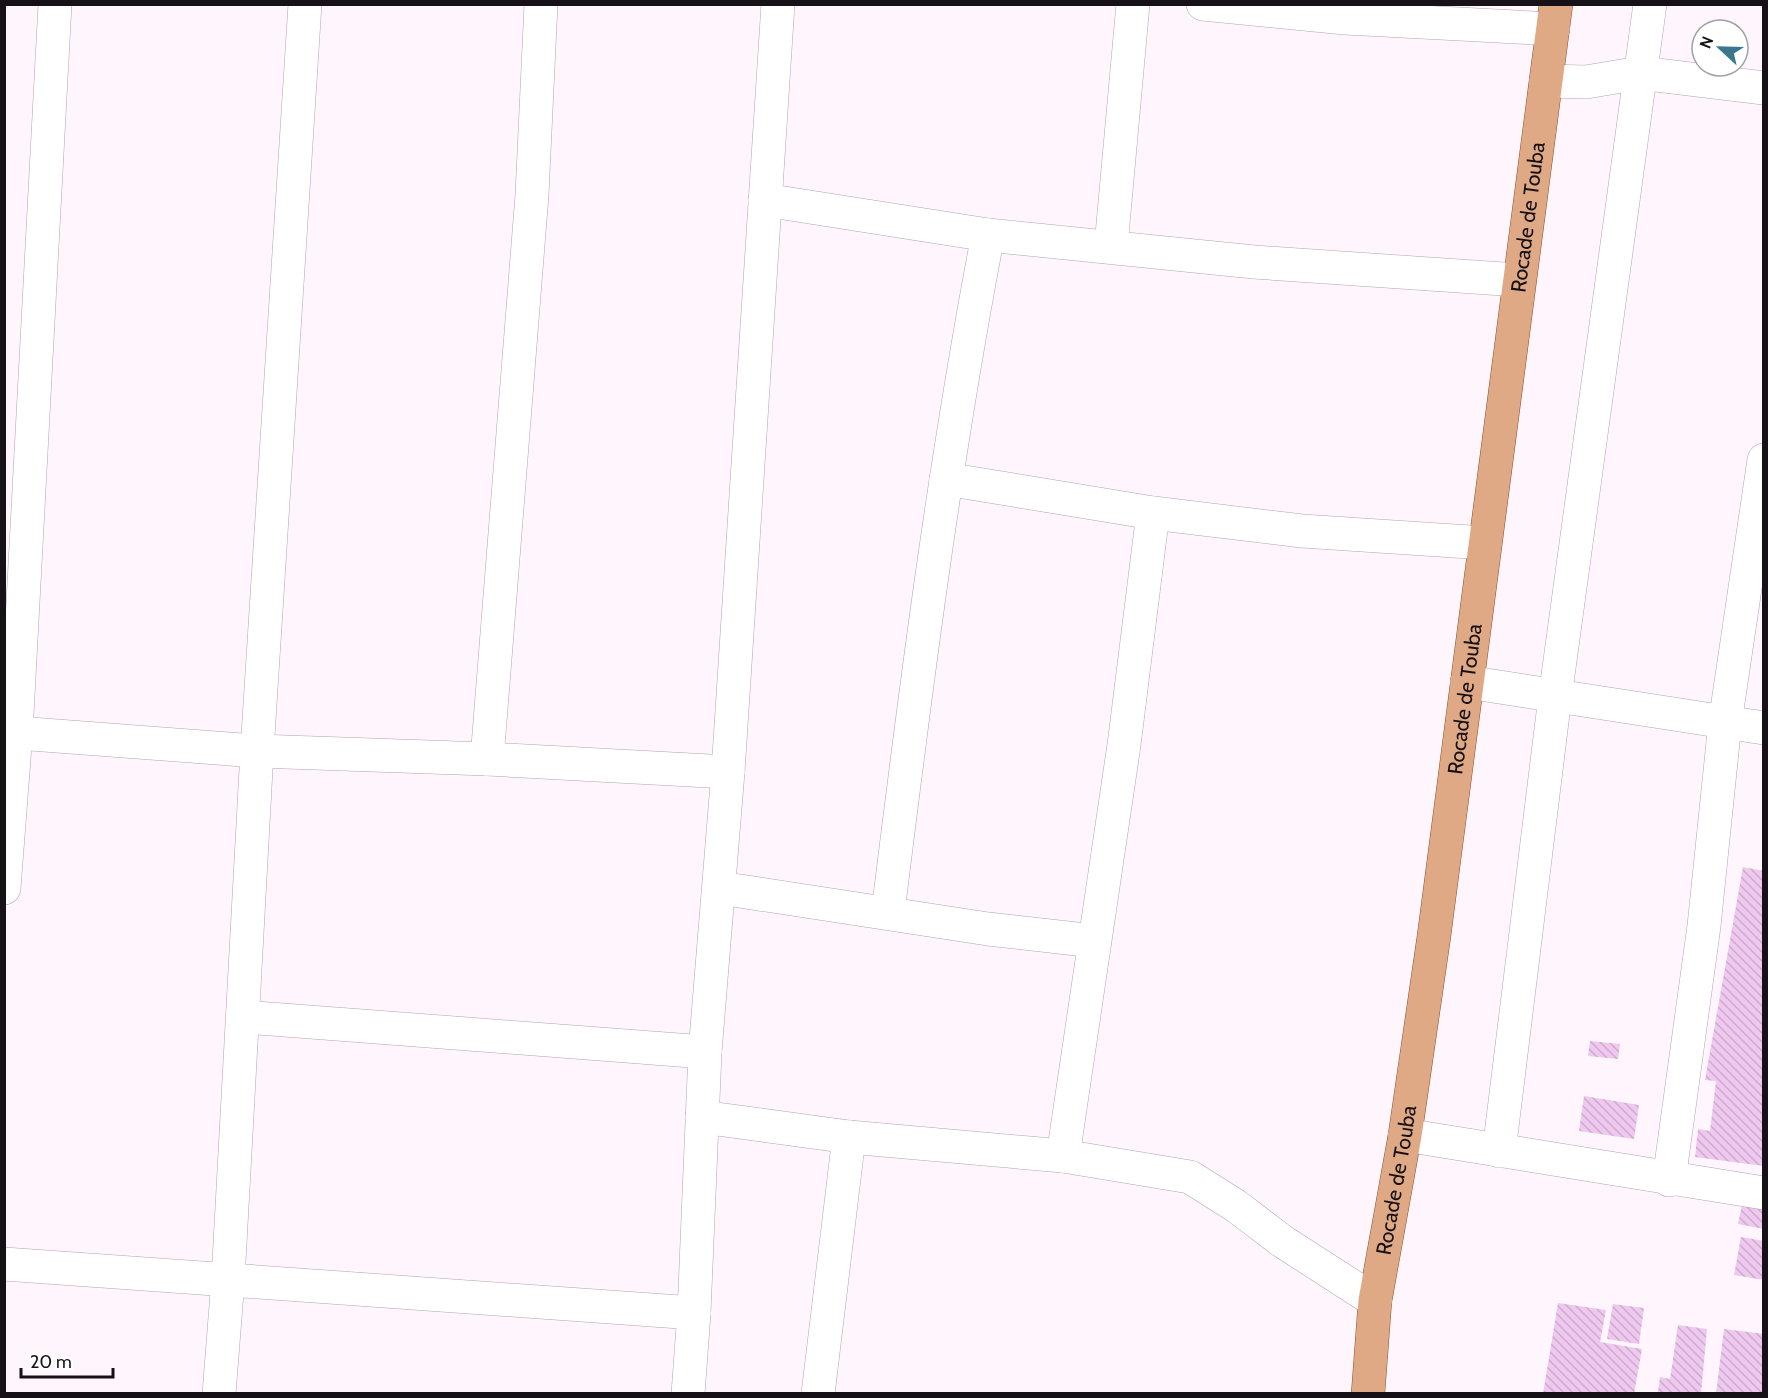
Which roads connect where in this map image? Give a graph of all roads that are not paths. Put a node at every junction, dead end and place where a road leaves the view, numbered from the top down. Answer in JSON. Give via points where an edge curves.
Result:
{"nodes":[{"id":1,"x":55,"y":4,"type":"edge"},
{"id":2,"x":305,"y":4,"type":"edge"},
{"id":3,"x":541,"y":4,"type":"edge"},
{"id":4,"x":778,"y":4,"type":"edge"},
{"id":5,"x":1133,"y":4,"type":"edge"},
{"id":6,"x":1203,"y":4,"type":"edge"},
{"id":7,"x":1650,"y":4,"type":"edge"},
{"id":8,"x":1554,"y":17,"type":"edge"},
{"id":9,"x":1640,"y":72,"type":"junction"},
{"id":10,"x":1546,"y":81,"type":"junction"},
{"id":11,"x":1764,"y":88,"type":"edge"},
{"id":12,"x":765,"y":200,"type":"junction"},
{"id":13,"x":988,"y":235,"type":"junction"},
{"id":14,"x":1111,"y":246,"type":"junction"},
{"id":15,"x":1518,"y":280,"type":"junction"},
{"id":16,"x":1764,"y":460,"type":"edge"},
{"id":17,"x":946,"y":479,"type":"junction"},
{"id":18,"x":1153,"y":513,"type":"junction"},
{"id":19,"x":1485,"y":543,"type":"junction"},
{"id":20,"x":1467,"y":682,"type":"junction"},
{"id":21,"x":1555,"y":698,"type":"junction"},
{"id":22,"x":1725,"y":723,"type":"junction"},
{"id":23,"x":1764,"y":728,"type":"edge"},
{"id":24,"x":10,"y":732,"type":"edge"},
{"id":25,"x":257,"y":751,"type":"junction"},
{"id":26,"x":487,"y":759,"type":"junction"},
{"id":27,"x":728,"y":772,"type":"junction"},
{"id":28,"x":4,"y":888,"type":"edge"},
{"id":29,"x":720,"y":888,"type":"junction"},
{"id":30,"x":888,"y":912,"type":"junction"},
{"id":31,"x":1094,"y":941,"type":"junction"},
{"id":32,"x":244,"y":1017,"type":"junction"},
{"id":33,"x":705,"y":1052,"type":"junction"},
{"id":34,"x":702,"y":1117,"type":"junction"},
{"id":35,"x":1405,"y":1136,"type":"junction"},
{"id":36,"x":849,"y":1137,"type":"junction"},
{"id":37,"x":1499,"y":1151,"type":"junction"},
{"id":38,"x":1063,"y":1156,"type":"junction"},
{"id":39,"x":1669,"y":1180,"type":"junction"},
{"id":40,"x":1764,"y":1193,"type":"edge"},
{"id":41,"x":4,"y":1264,"type":"edge"},
{"id":42,"x":228,"y":1280,"type":"junction"},
{"id":43,"x":1375,"y":1301,"type":"junction"},
{"id":44,"x":694,"y":1313,"type":"junction"},
{"id":45,"x":219,"y":1394,"type":"edge"},
{"id":46,"x":688,"y":1394,"type":"edge"},
{"id":47,"x":818,"y":1394,"type":"edge"},
{"id":48,"x":1368,"y":1394,"type":"edge"}],
"edges":[{"from":1,"to":24,"type":"street"},
{"from":2,"to":25,"type":"street"},
{"from":3,"to":26,"type":"street","via":[[532,195]]},
{"from":4,"to":12,"type":"street"},
{"from":5,"to":14,"type":"street"},
{"from":6,"to":8,"type":"street","via":[[1345,18]]},
{"from":7,"to":9,"type":"street"},
{"from":8,"to":10,"type":"main road","name":"Rocade de Touba"},
{"from":9,"to":10,"type":"street","via":[[1586,82]]},
{"from":9,"to":11,"type":"street"},
{"from":9,"to":21,"type":"street"},
{"from":10,"to":15,"type":"main road","name":"Rocade de Touba"},
{"from":12,"to":13,"type":"street"},
{"from":12,"to":27,"type":"street"},
{"from":13,"to":14,"type":"street"},
{"from":13,"to":17,"type":"street"},
{"from":14,"to":15,"type":"street","via":[[1254,262]]},
{"from":15,"to":19,"type":"main road","name":"Rocade de Touba"},
{"from":16,"to":22,"type":"street"},
{"from":17,"to":18,"type":"street"},
{"from":17,"to":30,"type":"street"},
{"from":18,"to":19,"type":"street","via":[[1302,531]]},
{"from":18,"to":31,"type":"street"},
{"from":19,"to":20,"type":"main road","name":"Rocade de Touba"},
{"from":20,"to":21,"type":"street"},
{"from":20,"to":35,"type":"main road","name":"Rocade de Touba"},
{"from":21,"to":22,"type":"street"},
{"from":21,"to":37,"type":"street"},
{"from":22,"to":23,"type":"street"},
{"from":22,"to":39,"type":"street","via":[[1704,926]]},
{"from":24,"to":25,"type":"street"},
{"from":24,"to":28,"type":"street"},
{"from":25,"to":26,"type":"street"},
{"from":25,"to":32,"type":"street"},
{"from":26,"to":27,"type":"street"},
{"from":27,"to":29,"type":"street"},
{"from":29,"to":30,"type":"street"},
{"from":29,"to":33,"type":"street"},
{"from":30,"to":31,"type":"street"},
{"from":31,"to":38,"type":"street"},
{"from":32,"to":33,"type":"street"},
{"from":32,"to":42,"type":"street"},
{"from":33,"to":34,"type":"street"},
{"from":34,"to":36,"type":"street"},
{"from":34,"to":44,"type":"street"},
{"from":35,"to":37,"type":"street"},
{"from":35,"to":43,"type":"main road","name":"Rocade de Touba"},
{"from":36,"to":38,"type":"street"},
{"from":36,"to":47,"type":"street"},
{"from":37,"to":39,"type":"street"},
{"from":38,"to":43,"type":"street","via":[[1190,1177]]},
{"from":39,"to":40,"type":"street"},
{"from":41,"to":42,"type":"street"},
{"from":42,"to":44,"type":"street"},
{"from":42,"to":45,"type":"street"},
{"from":43,"to":48,"type":"main road","name":"Rocade de Touba"},
{"from":44,"to":46,"type":"street"}]}
